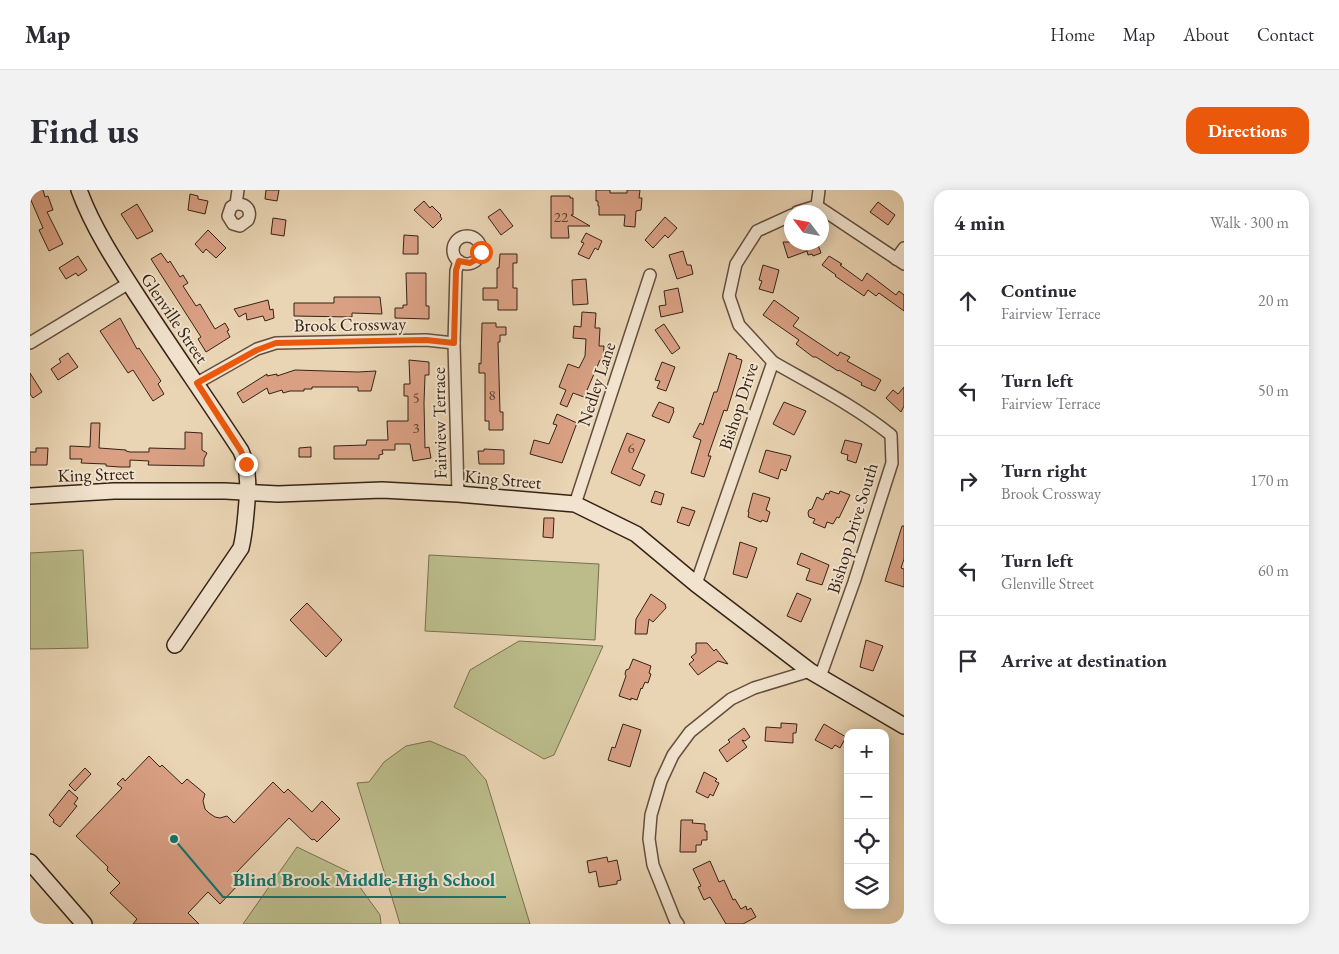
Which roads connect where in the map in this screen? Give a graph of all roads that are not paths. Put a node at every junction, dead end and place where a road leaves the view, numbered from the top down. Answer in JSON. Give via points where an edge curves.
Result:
{"nodes":[{"id":1,"x":79,"y":190,"type":"edge"},
{"id":2,"x":238,"y":190,"type":"edge"},
{"id":3,"x":819,"y":190,"type":"edge"},
{"id":4,"x":236,"y":204,"type":"dead end"},
{"id":5,"x":817,"y":205,"type":"edge"},
{"id":6,"x":829,"y":214,"type":"edge"},
{"id":7,"x":784,"y":219,"type":"edge"},
{"id":8,"x":904,"y":248,"type":"edge"},
{"id":9,"x":459,"y":261,"type":"dead end"},
{"id":10,"x":900,"y":262,"type":"edge"},
{"id":11,"x":650,"y":275,"type":"dead end"},
{"id":12,"x":128,"y":283,"type":"junction"},
{"id":13,"x":30,"y":343,"type":"edge"},
{"id":14,"x":454,"y":343,"type":"junction"},
{"id":15,"x":773,"y":362,"type":"junction"},
{"id":16,"x":197,"y":383,"type":"junction"},
{"id":17,"x":248,"y":493,"type":"junction"},
{"id":18,"x":458,"y":494,"type":"junction"},
{"id":19,"x":30,"y":496,"type":"edge"},
{"id":20,"x":575,"y":504,"type":"junction"},
{"id":21,"x":696,"y":584,"type":"junction"},
{"id":22,"x":175,"y":645,"type":"dead end"},
{"id":23,"x":815,"y":674,"type":"junction"},
{"id":24,"x":904,"y":726,"type":"edge"},
{"id":25,"x":30,"y":862,"type":"edge"},
{"id":26,"x":84,"y":924,"type":"edge"},
{"id":27,"x":678,"y":924,"type":"edge"}],
"edges":[{"from":1,"to":12,"type":"main road","name":"Glenville Street","via":[[96,229]]},
{"from":2,"to":4,"type":"street"},
{"from":3,"to":5,"type":"street"},
{"from":6,"to":10,"type":"street"},
{"from":7,"to":15,"type":"street","name":"Bishop Drive","via":[[757,231],[736,264],[729,296],[738,325]]},
{"from":8,"to":10,"type":"street"},
{"from":9,"to":14,"type":"street","name":"Fairview Terrace"},
{"from":11,"to":20,"type":"street","name":"Nedley Lane"},
{"from":12,"to":13,"type":"street"},
{"from":12,"to":16,"type":"main road","name":"Glenville Street"},
{"from":14,"to":16,"type":"street","name":"Brook Crossway","via":[[426,340],[276,343]]},
{"from":14,"to":18,"type":"street","name":"Fairview Terrace"},
{"from":15,"to":21,"type":"street","name":"Bishop Drive"},
{"from":15,"to":23,"type":"street","name":"Bishop Drive South","via":[[873,420],[891,435],[892,463],[854,582]]},
{"from":16,"to":17,"type":"main road","name":"Glenville Street","via":[[241,451],[247,470]]},
{"from":17,"to":18,"type":"main road","name":"King Street","via":[[382,490]]},
{"from":17,"to":19,"type":"main road","name":"King Street","via":[[114,491]]},
{"from":17,"to":22,"type":"main road","name":"Glenville Street","via":[[241,548]]},
{"from":18,"to":20,"type":"main road","name":"King Street"},
{"from":20,"to":21,"type":"main road","name":"King Street","via":[[636,534]]},
{"from":21,"to":23,"type":"main road","name":"King Street"},
{"from":23,"to":24,"type":"main road","name":"King Street"},
{"from":23,"to":27,"type":"street","via":[[754,688],[731,699],[690,732],[673,755],[651,815],[649,839],[653,865]]},
{"from":25,"to":26,"type":"main road"}]}
